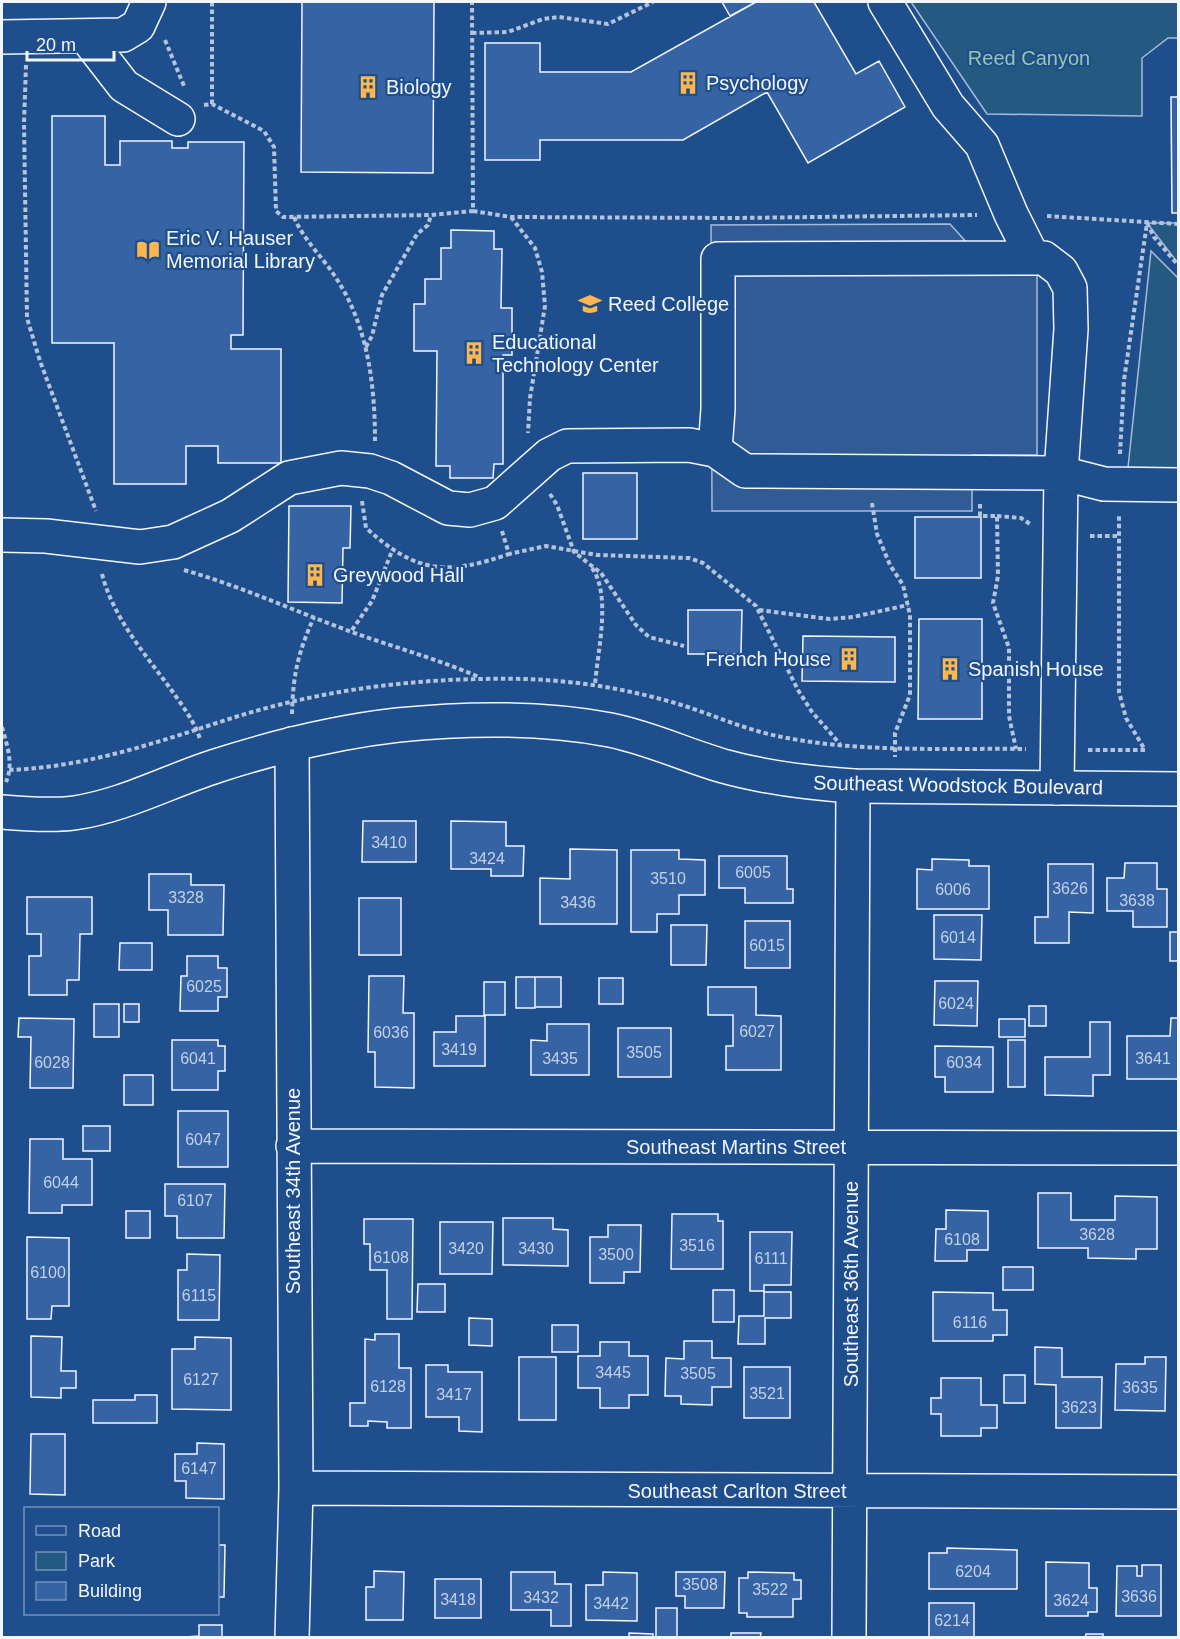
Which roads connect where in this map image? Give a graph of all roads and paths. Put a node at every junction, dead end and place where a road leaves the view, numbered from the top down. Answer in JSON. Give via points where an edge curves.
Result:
{"nodes":[{"id":1,"x":212,"y":2,"type":"edge"},
{"id":2,"x":472,"y":2,"type":"edge"},
{"id":3,"x":653,"y":2,"type":"edge"},
{"id":4,"x":885,"y":2,"type":"edge"},
{"id":5,"x":148,"y":5,"type":"edge"},
{"id":6,"x":472,"y":33,"type":"junction"},
{"id":7,"x":14,"y":37,"type":"edge"},
{"id":8,"x":86,"y":37,"type":"junction"},
{"id":9,"x":212,"y":104,"type":"junction"},
{"id":10,"x":185,"y":113,"type":"junction"},
{"id":11,"x":473,"y":211,"type":"junction"},
{"id":12,"x":1011,"y":214,"type":"junction"},
{"id":13,"x":431,"y":215,"type":"junction"},
{"id":14,"x":294,"y":217,"type":"junction"},
{"id":15,"x":511,"y":217,"type":"junction"},
{"id":16,"x":1147,"y":223,"type":"junction"},
{"id":17,"x":1179,"y":224,"type":"edge"},
{"id":18,"x":1033,"y":258,"type":"junction"},
{"id":19,"x":1179,"y":265,"type":"edge"},
{"id":20,"x":366,"y":348,"type":"junction"},
{"id":21,"x":715,"y":450,"type":"junction"},
{"id":22,"x":370,"y":471,"type":"junction"},
{"id":23,"x":530,"y":472,"type":"junction"},
{"id":24,"x":871,"y":472,"type":"junction"},
{"id":25,"x":980,"y":472,"type":"junction"},
{"id":26,"x":1062,"y":473,"type":"junction"},
{"id":27,"x":1120,"y":484,"type":"junction"},
{"id":28,"x":1179,"y":485,"type":"edge"},
{"id":29,"x":495,"y":503,"type":"junction"},
{"id":30,"x":2,"y":535,"type":"edge"},
{"id":31,"x":94,"y":543,"type":"junction"},
{"id":32,"x":392,"y":551,"type":"junction"},
{"id":33,"x":574,"y":552,"type":"junction"},
{"id":34,"x":509,"y":554,"type":"junction"},
{"id":35,"x":591,"y":567,"type":"junction"},
{"id":36,"x":176,"y":568,"type":"dead end"},
{"id":37,"x":112,"y":575,"type":"dead end"},
{"id":38,"x":104,"y":580,"type":"junction"},
{"id":39,"x":908,"y":605,"type":"junction"},
{"id":40,"x":759,"y":610,"type":"junction"},
{"id":41,"x":314,"y":617,"type":"junction"},
{"id":42,"x":351,"y":630,"type":"junction"},
{"id":43,"x":684,"y":646,"type":"dead end"},
{"id":44,"x":482,"y":678,"type":"dead end"},
{"id":45,"x":292,"y":700,"type":"dead end"},
{"id":46,"x":2,"y":727,"type":"edge"},
{"id":47,"x":292,"y":744,"type":"junction"},
{"id":48,"x":841,"y":745,"type":"junction"},
{"id":49,"x":895,"y":746,"type":"junction"},
{"id":50,"x":1016,"y":749,"type":"junction"},
{"id":51,"x":1058,"y":749,"type":"junction"},
{"id":52,"x":207,"y":769,"type":"junction"},
{"id":53,"x":9,"y":770,"type":"dead end"},
{"id":54,"x":852,"y":786,"type":"junction"},
{"id":55,"x":896,"y":786,"type":"junction"},
{"id":56,"x":1057,"y":788,"type":"junction"},
{"id":57,"x":1179,"y":789,"type":"edge"},
{"id":58,"x":2,"y":812,"type":"edge"},
{"id":59,"x":292,"y":1146,"type":"junction"},
{"id":60,"x":851,"y":1148,"type":"junction"},
{"id":61,"x":1179,"y":1148,"type":"edge"},
{"id":62,"x":296,"y":1488,"type":"junction"},
{"id":63,"x":850,"y":1491,"type":"junction"},
{"id":64,"x":1179,"y":1492,"type":"edge"},
{"id":65,"x":292,"y":1638,"type":"edge"},
{"id":66,"x":849,"y":1638,"type":"edge"}],
"edges":[{"from":1,"to":9,"type":"path"},
{"from":2,"to":6,"type":"path"},
{"from":3,"to":6,"type":"path","via":[[608,24],[559,17],[508,32]]},
{"from":4,"to":12,"type":"street","via":[[948,106],[982,145]]},
{"from":5,"to":8,"type":"street","via":[[138,26],[123,35]]},
{"from":5,"to":10,"type":"path","via":[[168,45]]},
{"from":6,"to":11,"type":"path"},
{"from":7,"to":8,"type":"street"},
{"from":7,"to":31,"type":"path","via":[[24,123],[27,318],[98,516]]},
{"from":8,"to":10,"type":"street","via":[[124,86]]},
{"from":9,"to":10,"type":"path"},
{"from":9,"to":14,"type":"path","via":[[264,131],[274,147],[276,211],[283,217]]},
{"from":11,"to":13,"type":"path"},
{"from":11,"to":15,"type":"path"},
{"from":12,"to":15,"type":"path"},
{"from":12,"to":16,"type":"path"},
{"from":12,"to":18,"type":"street"},
{"from":13,"to":14,"type":"path"},
{"from":13,"to":20,"type":"path","via":[[382,295]]},
{"from":14,"to":20,"type":"path","via":[[350,301]]},
{"from":15,"to":23,"type":"path","via":[[535,248],[545,296],[530,398],[525,467]]},
{"from":16,"to":17,"type":"path"},
{"from":16,"to":19,"type":"path"},
{"from":16,"to":27,"type":"path","via":[[1124,381]]},
{"from":18,"to":21,"type":"street","via":[[718,259]]},
{"from":18,"to":26,"type":"street","via":[[1044,258],[1062,271],[1070,288]]},
{"from":20,"to":22,"type":"path","via":[[375,440]]},
{"from":21,"to":23,"type":"street","via":[[688,445],[567,446]]},
{"from":21,"to":24,"type":"street","via":[[745,471]]},
{"from":22,"to":29,"type":"street","via":[[448,508],[470,510]]},
{"from":22,"to":31,"type":"street","via":[[341,468],[289,478],[230,516],[174,542],[140,547]]},
{"from":22,"to":32,"type":"path","via":[[361,506],[366,528]]},
{"from":23,"to":29,"type":"street"},
{"from":23,"to":33,"type":"path","via":[[557,504]]},
{"from":24,"to":25,"type":"street"},
{"from":24,"to":39,"type":"path","via":[[872,517]]},
{"from":25,"to":26,"type":"street"},
{"from":25,"to":50,"type":"path","via":[[980,516],[997,516],[998,576],[993,603],[1009,648],[1009,716]]},
{"from":26,"to":27,"type":"street"},
{"from":26,"to":51,"type":"street"},
{"from":27,"to":28,"type":"street"},
{"from":27,"to":51,"type":"path","via":[[1119,692],[1126,718],[1145,750]]},
{"from":29,"to":34,"type":"path"},
{"from":30,"to":31,"type":"street"},
{"from":31,"to":38,"type":"path"},
{"from":32,"to":34,"type":"path","via":[[441,569],[472,567]]},
{"from":32,"to":42,"type":"path","via":[[372,601]]},
{"from":33,"to":34,"type":"path","via":[[546,546]]},
{"from":33,"to":35,"type":"path"},
{"from":33,"to":40,"type":"path","via":[[689,558],[703,563]]},
{"from":35,"to":43,"type":"path","via":[[601,573],[636,625],[649,637]]},
{"from":35,"to":48,"type":"path","via":[[601,605],[595,685],[671,702],[754,730]]},
{"from":36,"to":41,"type":"path"},
{"from":37,"to":38,"type":"path"},
{"from":38,"to":52,"type":"path","via":[[123,622],[197,729]]},
{"from":39,"to":40,"type":"path","via":[[828,619]]},
{"from":39,"to":49,"type":"path","via":[[910,695],[899,720]]},
{"from":40,"to":48,"type":"path","via":[[798,690]]},
{"from":41,"to":42,"type":"path"},
{"from":41,"to":45,"type":"path","via":[[295,666]]},
{"from":42,"to":44,"type":"path"},
{"from":46,"to":53,"type":"path","via":[[9,751]]},
{"from":47,"to":52,"type":"street","name":"Southeast Woodstock Boulevard"},
{"from":47,"to":54,"type":"street","name":"Southeast Woodstock Boulevard","via":[[397,725],[539,722],[642,737],[720,765],[778,779]]},
{"from":47,"to":59,"type":"street","name":"Southeast 34th Avenue"},
{"from":48,"to":49,"type":"path"},
{"from":49,"to":50,"type":"path"},
{"from":49,"to":55,"type":"path"},
{"from":50,"to":51,"type":"path"},
{"from":51,"to":56,"type":"street"},
{"from":52,"to":58,"type":"street","name":"Southeast Woodstock Boulevard","via":[[101,807],[73,813]]},
{"from":54,"to":55,"type":"street","name":"Southeast Woodstock Boulevard"},
{"from":54,"to":60,"type":"street","name":"Southeast 36th Avenue"},
{"from":55,"to":56,"type":"street","name":"Southeast Woodstock Boulevard"},
{"from":56,"to":57,"type":"street","name":"Southeast Woodstock Boulevard"},
{"from":59,"to":60,"type":"street","name":"Southeast Martins Street"},
{"from":59,"to":62,"type":"street","name":"Southeast 34th Avenue"},
{"from":60,"to":61,"type":"street","name":"Southeast Martins Street"},
{"from":60,"to":63,"type":"street","name":"Southeast 36th Avenue"},
{"from":62,"to":63,"type":"street","name":"Southeast Carlton Street"},
{"from":62,"to":65,"type":"street","name":"Southeast 34th Avenue"},
{"from":63,"to":64,"type":"street","name":"Southeast Carlton Street"},
{"from":63,"to":66,"type":"street","name":"Southeast 36th Avenue"}]}
